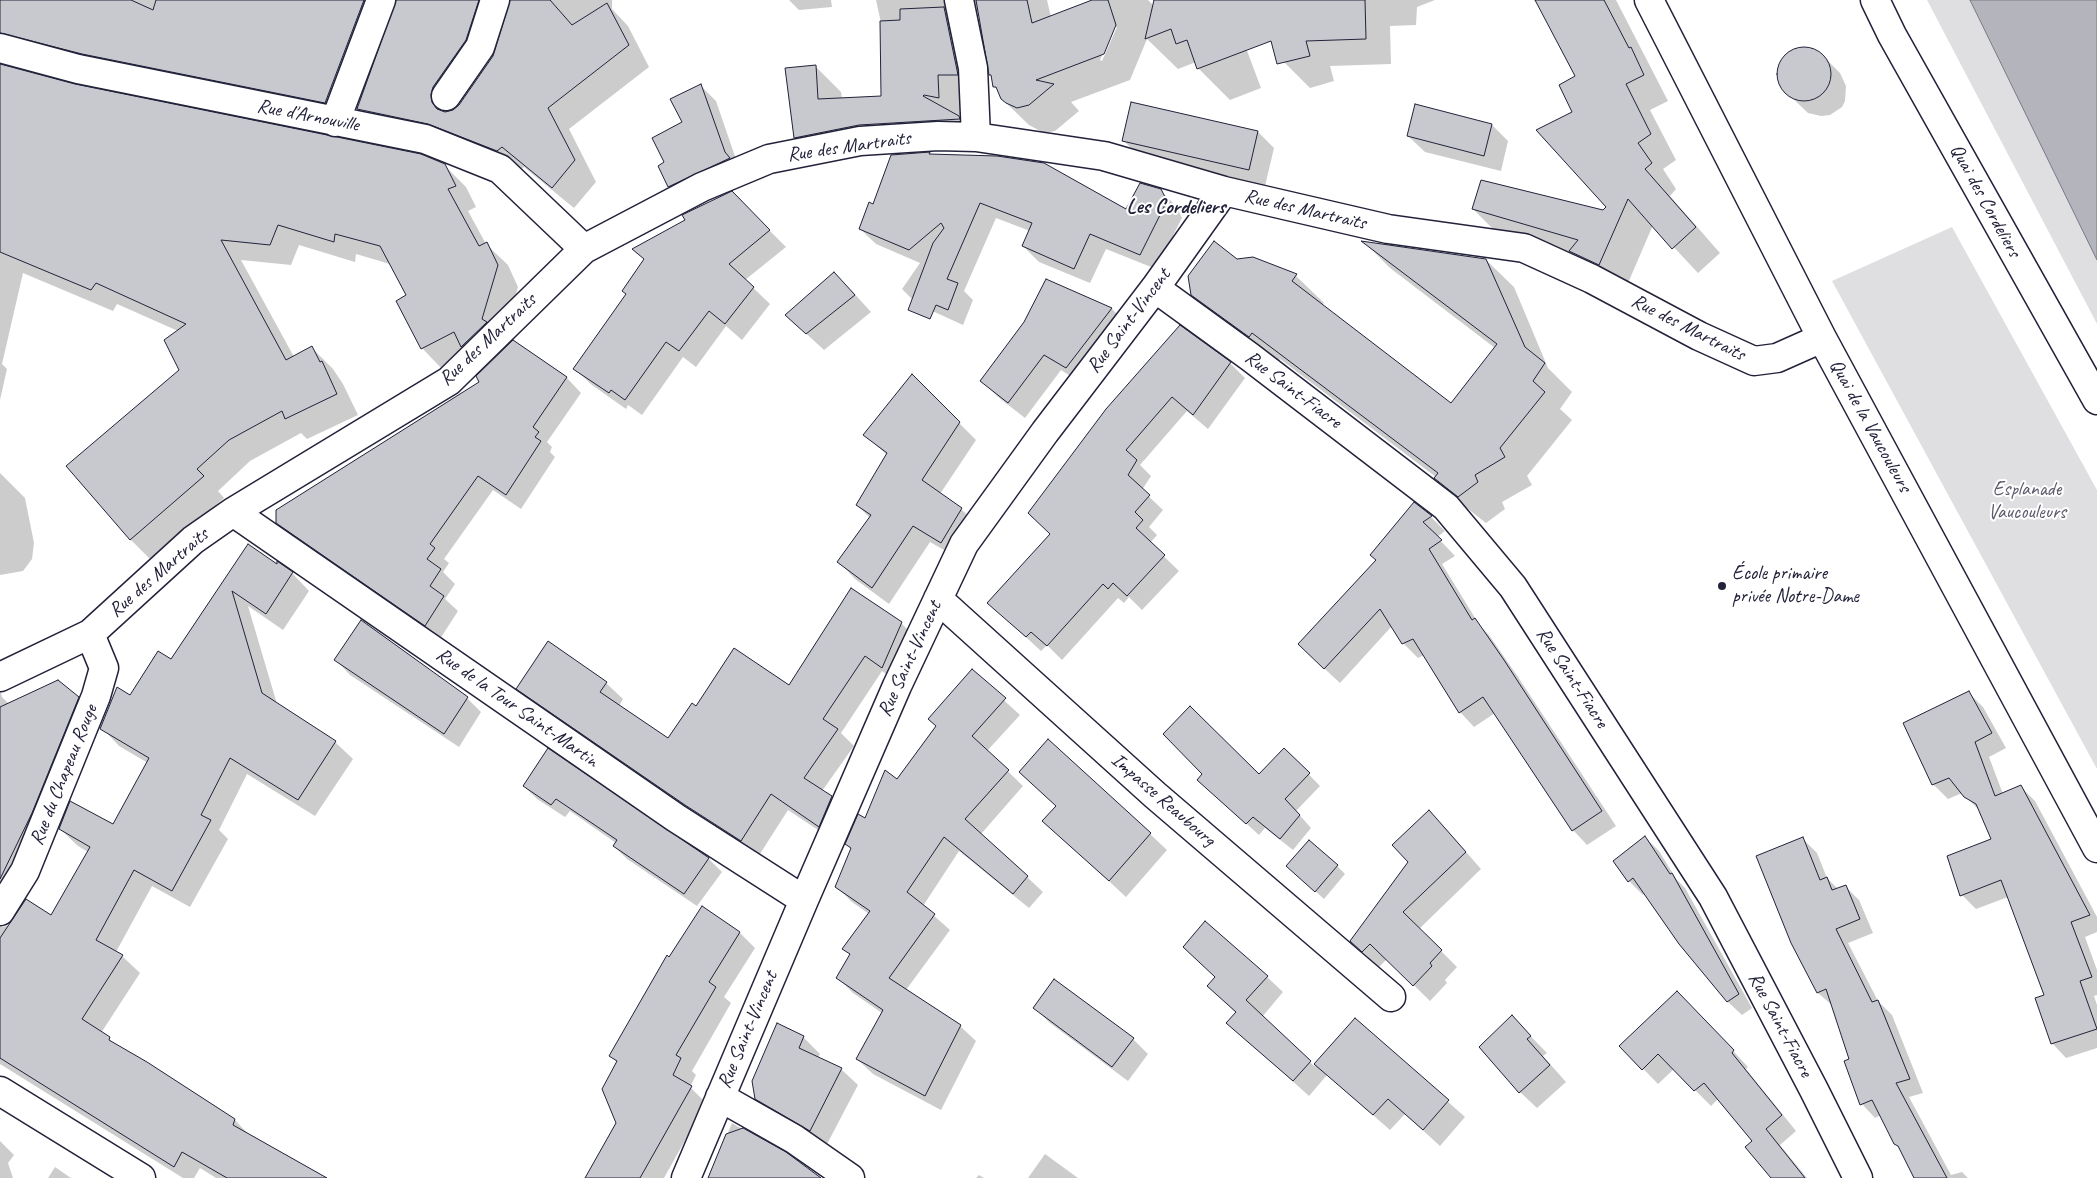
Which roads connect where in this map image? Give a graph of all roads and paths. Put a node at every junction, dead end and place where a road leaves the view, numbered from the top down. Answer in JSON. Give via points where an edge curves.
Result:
{"nodes":[{"id":1,"x":381,"y":0,"type":"edge"},
{"id":2,"x":495,"y":0,"type":"edge"},
{"id":3,"x":959,"y":0,"type":"edge"},
{"id":4,"x":1649,"y":0,"type":"edge"},
{"id":5,"x":1875,"y":0,"type":"edge"},
{"id":6,"x":0,"y":48,"type":"edge"},
{"id":7,"x":446,"y":96,"type":"dead end"},
{"id":8,"x":336,"y":122,"type":"junction"},
{"id":9,"x":976,"y":137,"type":"junction"},
{"id":10,"x":1224,"y":191,"type":"junction"},
{"id":11,"x":584,"y":250,"type":"junction"},
{"id":12,"x":1155,"y":288,"type":"junction"},
{"id":13,"x":1822,"y":338,"type":"junction"},
{"id":14,"x":2097,"y":400,"type":"edge"},
{"id":15,"x":233,"y":512,"type":"junction"},
{"id":16,"x":938,"y":599,"type":"junction"},
{"id":17,"x":90,"y":634,"type":"junction"},
{"id":18,"x":0,"y":676,"type":"edge"},
{"id":19,"x":2097,"y":848,"type":"edge"},
{"id":20,"x":804,"y":900,"type":"junction"},
{"id":21,"x":0,"y":911,"type":"edge"},
{"id":22,"x":1391,"y":997,"type":"dead end"},
{"id":23,"x":0,"y":1091,"type":"edge"},
{"id":24,"x":720,"y":1097,"type":"junction"},
{"id":25,"x":141,"y":1178,"type":"edge"},
{"id":26,"x":686,"y":1178,"type":"edge"},
{"id":27,"x":850,"y":1178,"type":"edge"},
{"id":28,"x":1858,"y":1178,"type":"edge"}],
"edges":[{"from":1,"to":8,"type":"street"},
{"from":2,"to":7,"type":"street","via":[[480,47]]},
{"from":3,"to":9,"type":"street","via":[[973,68]]},
{"from":4,"to":13,"type":"street","name":"Quai de la Vaucouleurs"},
{"from":5,"to":14,"type":"street","name":"Quai des Cordeliers"},
{"from":6,"to":8,"type":"street","name":"Rue d'Arnouville","via":[[78,69]]},
{"from":8,"to":11,"type":"street","name":"Rue d'Arnouville","via":[[425,139],[500,169]]},
{"from":9,"to":10,"type":"street","name":"Rue des Martraits","via":[[1104,156]]},
{"from":9,"to":11,"type":"street","name":"Rue des Martraits","via":[[860,141],[769,159],[702,186]]},
{"from":10,"to":12,"type":"street","name":"Rue Saint-Vincent"},
{"from":10,"to":13,"type":"street","name":"Rue des Martraits","via":[[1388,229],[1524,248],[1592,278],[1699,336],[1754,361],[1777,358]]},
{"from":11,"to":15,"type":"street","name":"Rue des Martraits","via":[[449,381]]},
{"from":12,"to":16,"type":"street","name":"Rue Saint-Vincent","via":[[964,544]]},
{"from":12,"to":28,"type":"street","name":"Rue Saint-Fiacre","via":[[1446,507],[1513,587],[1713,897]]},
{"from":13,"to":19,"type":"street","name":"Quai de la Vaucouleurs"},
{"from":15,"to":17,"type":"street","name":"Rue des Martraits","via":[[193,540]]},
{"from":15,"to":20,"type":"street","name":"Rue de la Tour Saint-Martin","via":[[676,818]]},
{"from":16,"to":20,"type":"street","name":"Rue Saint-Vincent"},
{"from":16,"to":22,"type":"street","name":"Impasse Reaubourg","via":[[1155,795]]},
{"from":17,"to":18,"type":"street","name":"Rue des Martraits"},
{"from":17,"to":21,"type":"street","name":"Rue du Chapeau Rouge","via":[[104,668],[96,696],[25,871]]},
{"from":20,"to":24,"type":"street","name":"Rue Saint-Vincent"},
{"from":23,"to":25,"type":"street"},
{"from":24,"to":26,"type":"street","name":"Rue Saint-Vincent"},
{"from":24,"to":27,"type":"street","via":[[794,1139]]}]}
